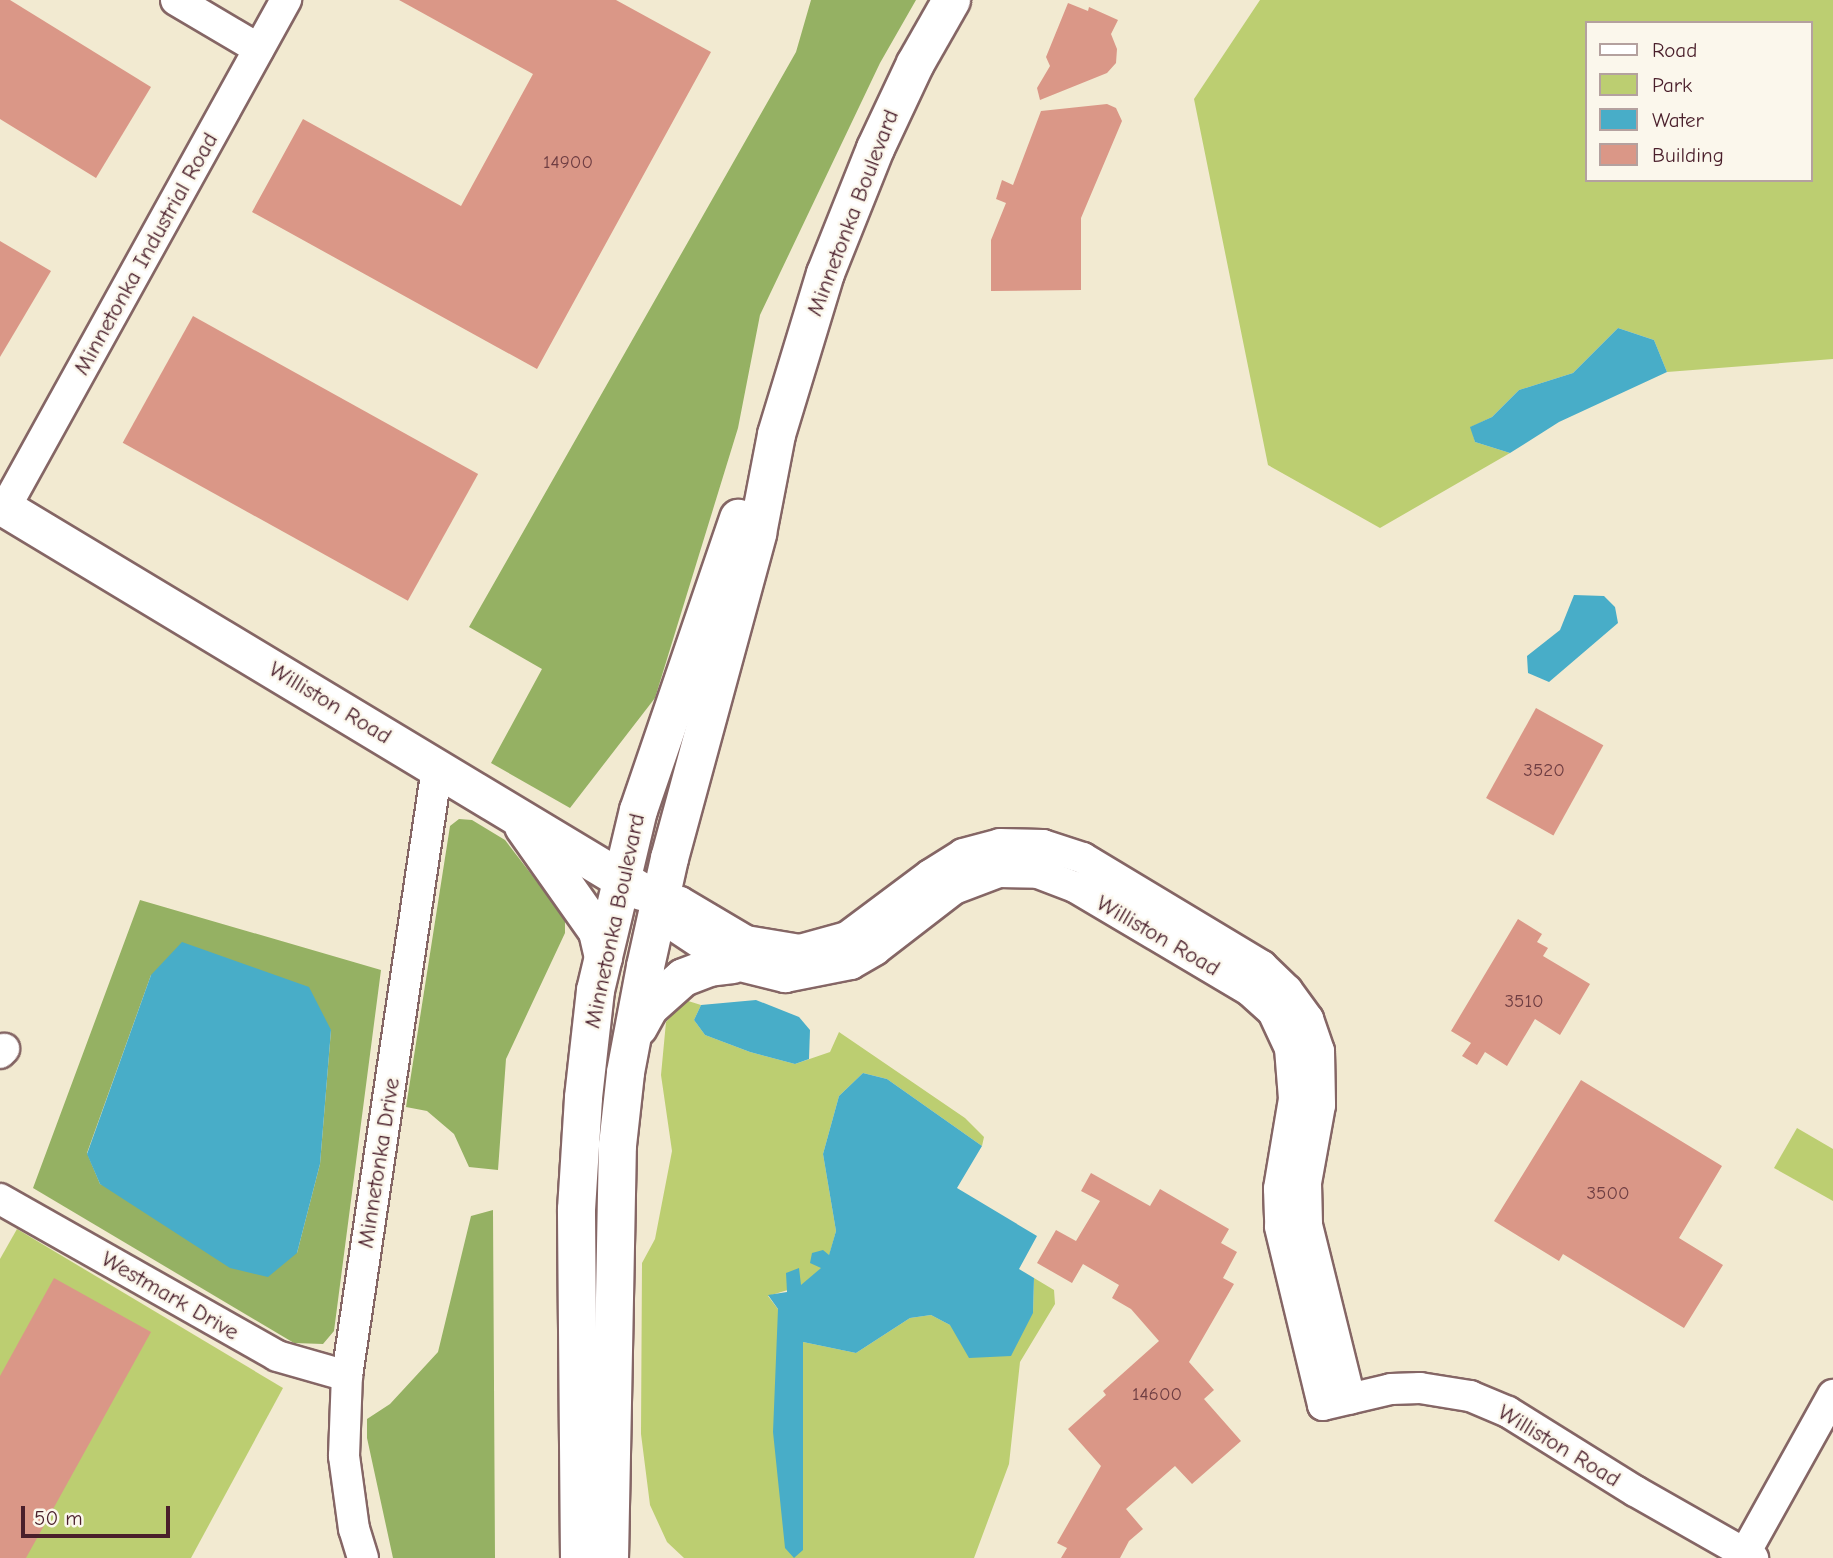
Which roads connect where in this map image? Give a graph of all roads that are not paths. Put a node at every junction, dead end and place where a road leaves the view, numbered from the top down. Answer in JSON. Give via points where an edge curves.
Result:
{"nodes":[{"id":1,"x":176,"y":0,"type":"edge"},
{"id":2,"x":286,"y":0,"type":"edge"},
{"id":3,"x":951,"y":0,"type":"edge"},
{"id":4,"x":259,"y":49,"type":"junction"},
{"id":5,"x":776,"y":434,"type":"junction"},
{"id":6,"x":3,"y":507,"type":"edge"},
{"id":7,"x":437,"y":768,"type":"junction"},
{"id":8,"x":516,"y":817,"type":"junction"},
{"id":9,"x":621,"y":878,"type":"junction"},
{"id":10,"x":659,"y":902,"type":"junction"},
{"id":11,"x":603,"y":957,"type":"junction"},
{"id":12,"x":732,"y":964,"type":"junction"},
{"id":13,"x":632,"y":1037,"type":"junction"},
{"id":14,"x":0,"y":1199,"type":"edge"},
{"id":15,"x":347,"y":1376,"type":"junction"},
{"id":16,"x":1833,"y":1395,"type":"edge"},
{"id":17,"x":1337,"y":1402,"type":"junction"},
{"id":18,"x":1749,"y":1556,"type":"edge"},
{"id":19,"x":363,"y":1558,"type":"edge"},
{"id":20,"x":579,"y":1558,"type":"edge"},
{"id":21,"x":609,"y":1558,"type":"edge"}],
"edges":[{"from":1,"to":4,"type":"street"},
{"from":2,"to":4,"type":"street","name":"Minnetonka Industrial Road"},
{"from":3,"to":5,"type":"main road","name":"Minnetonka Boulevard","via":[[874,148],[825,273]]},
{"from":4,"to":6,"type":"street","name":"Minnetonka Industrial Road"},
{"from":5,"to":9,"type":"main road","name":"Minnetonka Boulevard","via":[[742,505],[638,810]]},
{"from":5,"to":10,"type":"main road","name":"Minnetonka Boulevard","via":[[757,533]]},
{"from":6,"to":7,"type":"main road","name":"Williston Road"},
{"from":7,"to":8,"type":"main road","name":"Williston Road"},
{"from":7,"to":15,"type":"street","name":"Minnetonka Drive"},
{"from":8,"to":9,"type":"main road","name":"Williston Road"},
{"from":8,"to":11,"type":"main road","via":[[597,930]]},
{"from":9,"to":10,"type":"main road","name":"Williston Road"},
{"from":9,"to":11,"type":"main road","name":"Minnetonka Boulevard"},
{"from":10,"to":12,"type":"street","name":"Williston Road","via":[[673,925]]},
{"from":10,"to":13,"type":"main road","name":"Minnetonka Boulevard"},
{"from":10,"to":17,"type":"street","name":"Williston Road","via":[[680,902],[746,941],[800,950],[847,937],[963,855],[1000,844],[1043,845],[1083,858],[1262,966],[1308,1019],[1319,1051],[1320,1105],[1306,1183],[1307,1225]]},
{"from":11,"to":20,"type":"main road","name":"Minnetonka Boulevard","via":[[590,1028],[577,1185]]},
{"from":12,"to":13,"type":"main road","via":[[683,977],[666,989]]},
{"from":12,"to":17,"type":"street","name":"Williston Road","via":[[785,977],[851,964],[954,889],[999,872],[1038,873],[1075,887],[1251,991],[1273,1012],[1290,1048],[1294,1099],[1279,1189],[1280,1227]]},
{"from":13,"to":21,"type":"main road","name":"Minnetonka Boulevard","via":[[616,1182]]},
{"from":14,"to":15,"type":"street","name":"Westmark Drive","via":[[277,1356]]},
{"from":15,"to":19,"type":"street","name":"Minnetonka Drive","via":[[344,1456],[354,1529]]},
{"from":16,"to":18,"type":"street"},
{"from":17,"to":18,"type":"street","name":"Williston Road","via":[[1391,1389],[1420,1388],[1470,1396],[1508,1412]]}]}
